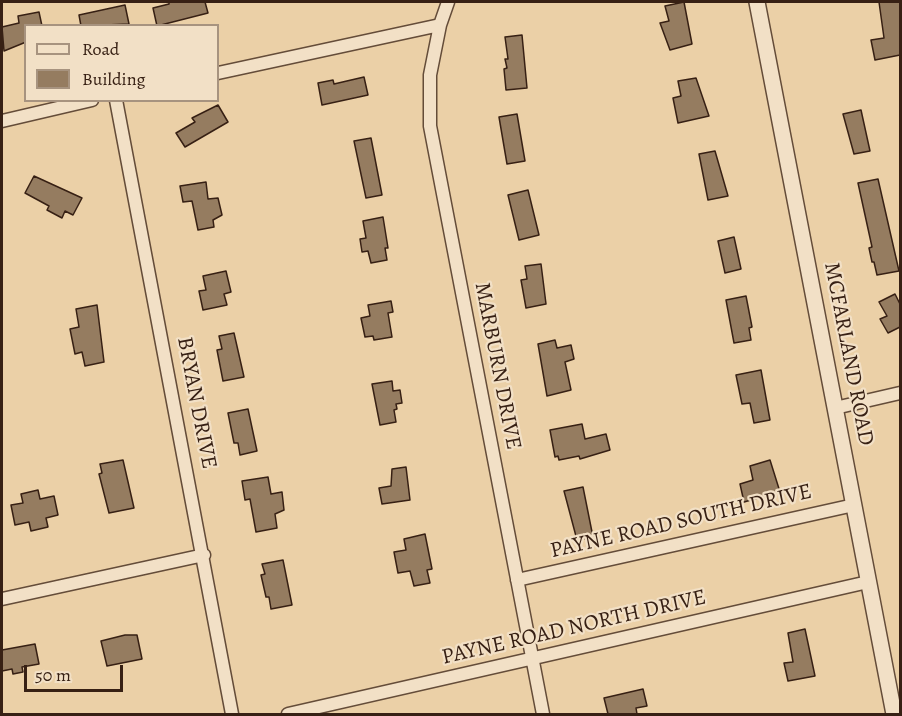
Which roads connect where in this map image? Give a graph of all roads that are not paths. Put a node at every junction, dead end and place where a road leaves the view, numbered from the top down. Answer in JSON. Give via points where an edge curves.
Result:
{"nodes":[{"id":1,"x":448,"y":2,"type":"edge"},
{"id":2,"x":757,"y":2,"type":"edge"},
{"id":3,"x":440,"y":25,"type":"junction"},
{"id":4,"x":219,"y":73,"type":"edge"},
{"id":5,"x":83,"y":102,"type":"edge"},
{"id":6,"x":116,"y":102,"type":"edge"},
{"id":7,"x":2,"y":121,"type":"edge"},
{"id":8,"x":900,"y":393,"type":"edge"},
{"id":9,"x":835,"y":408,"type":"junction"},
{"id":10,"x":854,"y":505,"type":"junction"},
{"id":11,"x":204,"y":555,"type":"junction"},
{"id":12,"x":517,"y":580,"type":"junction"},
{"id":13,"x":868,"y":582,"type":"junction"},
{"id":14,"x":2,"y":599,"type":"edge"},
{"id":15,"x":532,"y":660,"type":"junction"},
{"id":16,"x":232,"y":714,"type":"edge"},
{"id":17,"x":288,"y":714,"type":"edge"},
{"id":18,"x":543,"y":714,"type":"edge"},
{"id":19,"x":894,"y":714,"type":"edge"}],
"edges":[{"from":1,"to":3,"type":"street","name":"MARBURN DRIVE"},
{"from":2,"to":9,"type":"street","name":"MCFARLAND ROAD"},
{"from":3,"to":4,"type":"street"},
{"from":3,"to":12,"type":"street","name":"MARBURN DRIVE","via":[[430,75],[430,126]]},
{"from":5,"to":7,"type":"street"},
{"from":6,"to":11,"type":"street","name":"BRYAN DRIVE"},
{"from":8,"to":9,"type":"street"},
{"from":9,"to":10,"type":"street","name":"MCFARLAND ROAD"},
{"from":10,"to":12,"type":"street","name":"PAYNE ROAD SOUTH DRIVE"},
{"from":10,"to":13,"type":"street","name":"MCFARLAND ROAD"},
{"from":11,"to":14,"type":"street"},
{"from":11,"to":16,"type":"street","name":"BRYAN DRIVE"},
{"from":12,"to":15,"type":"street","name":"MARBURN DRIVE"},
{"from":13,"to":15,"type":"street","name":"PAYNE ROAD NORTH DRIVE"},
{"from":13,"to":19,"type":"street","name":"MCFARLAND ROAD"},
{"from":15,"to":17,"type":"street","name":"PAYNE ROAD NORTH DRIVE"},
{"from":15,"to":18,"type":"street","name":"MARBURN DRIVE"}]}
